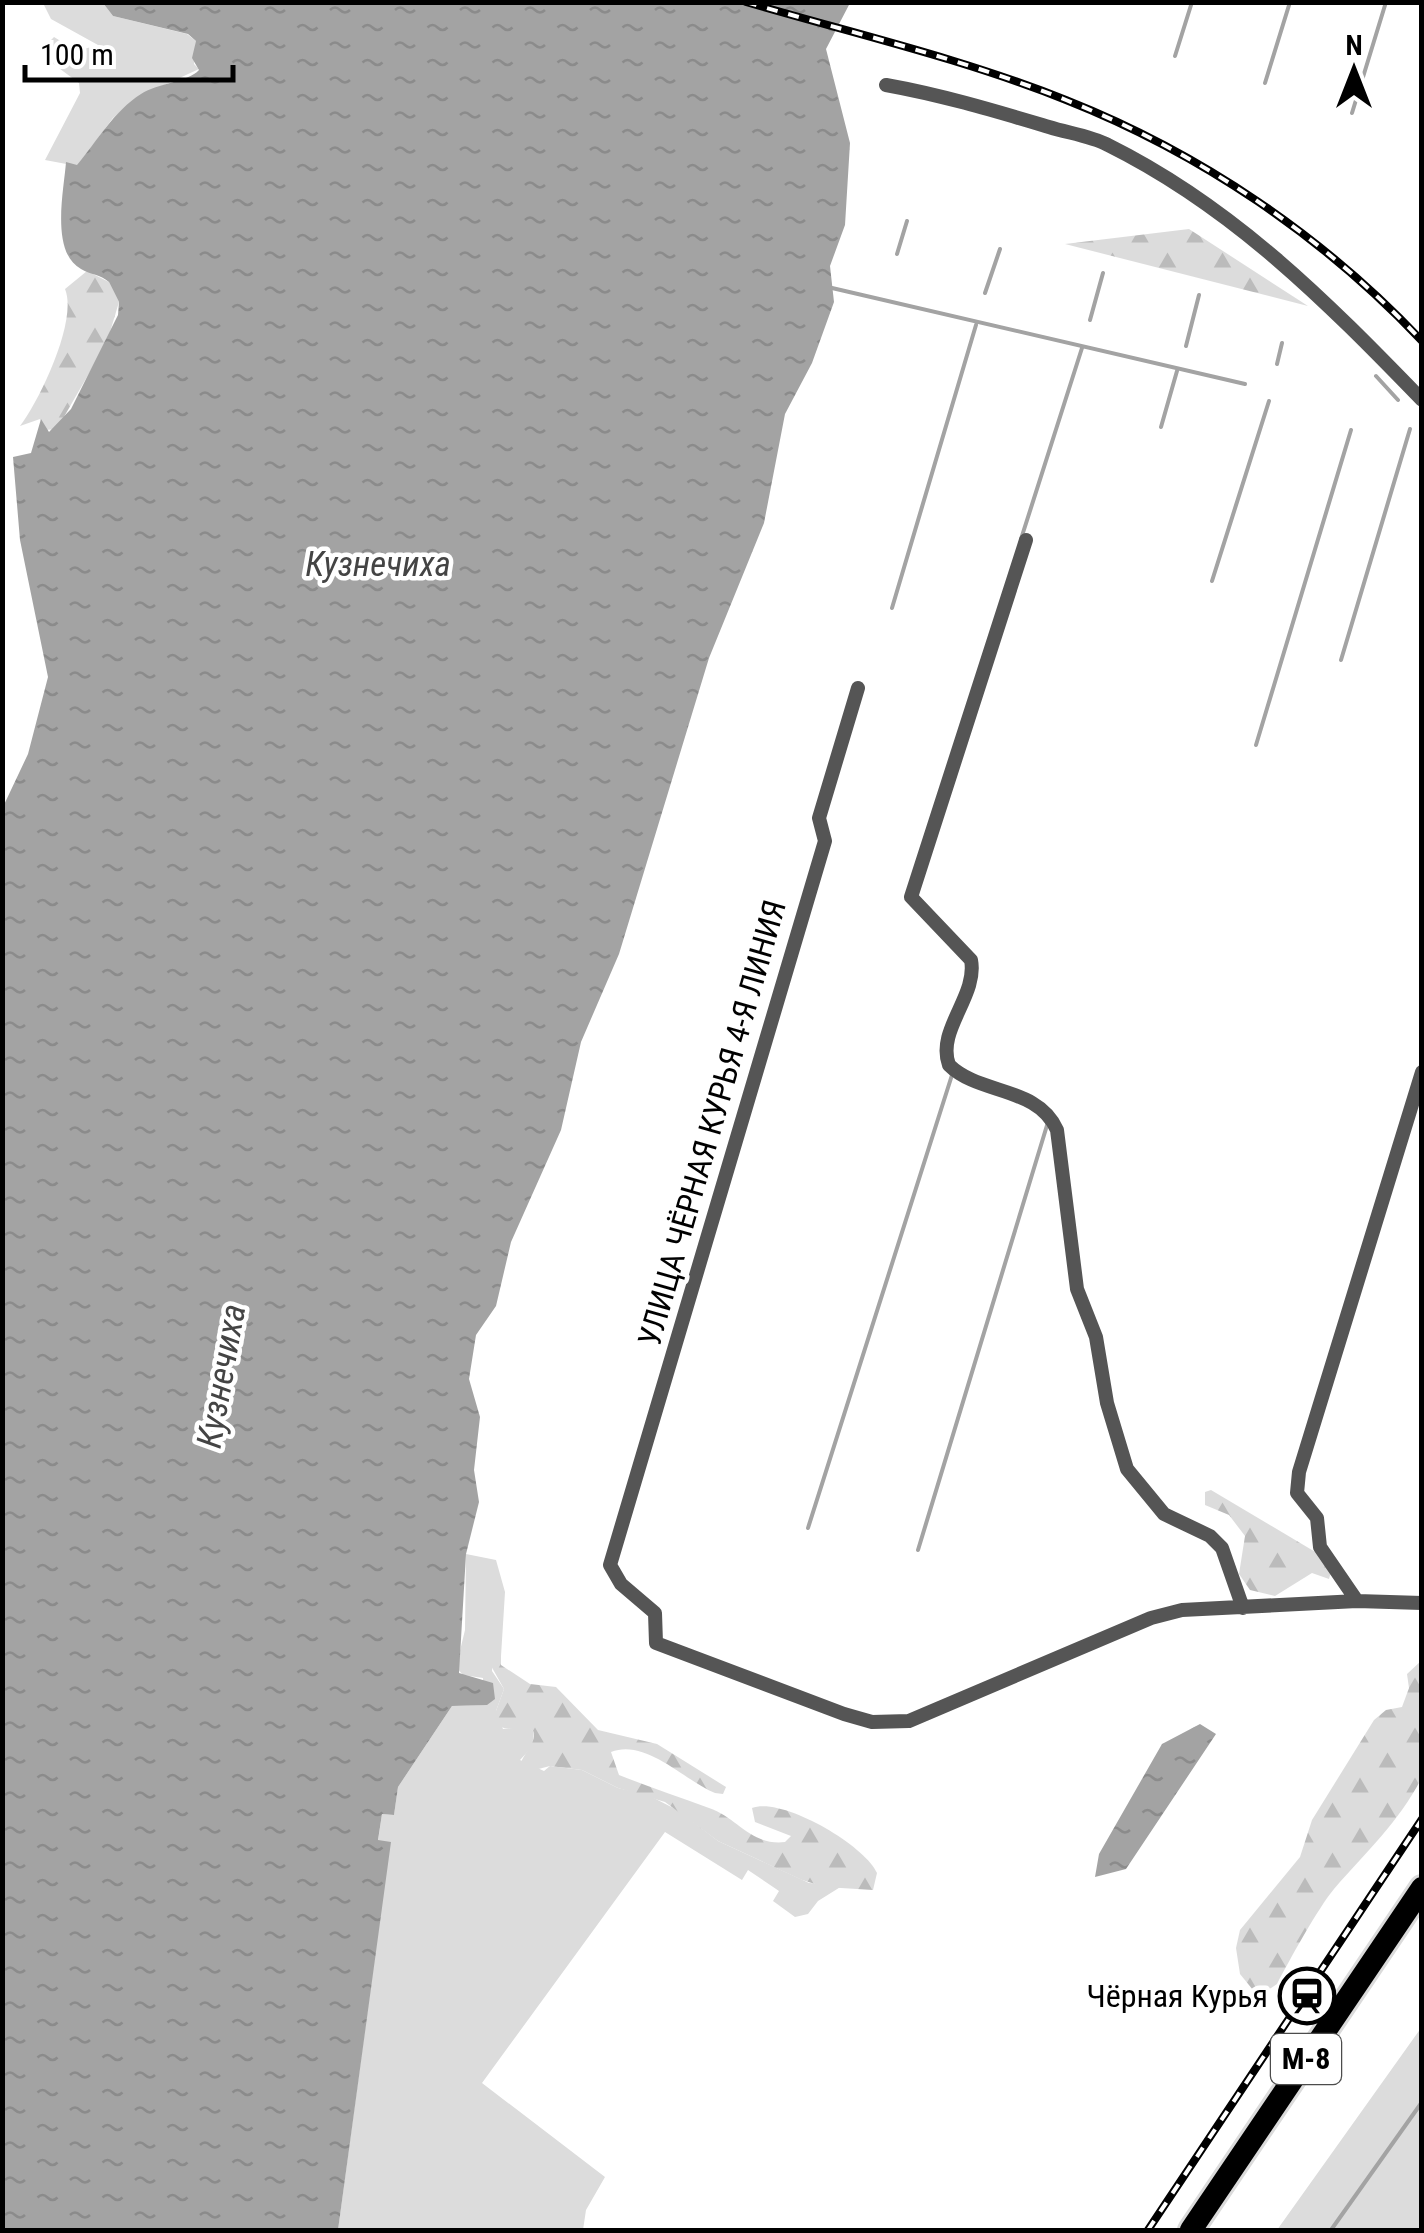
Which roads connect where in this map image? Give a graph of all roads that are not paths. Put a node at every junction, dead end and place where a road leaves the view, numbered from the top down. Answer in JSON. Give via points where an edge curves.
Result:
{"nodes":[{"id":1,"x":886,"y":85,"type":"dead end"},
{"id":2,"x":1422,"y":400,"type":"edge"},
{"id":3,"x":1026,"y":540,"type":"dead end"},
{"id":4,"x":858,"y":688,"type":"dead end"},
{"id":5,"x":1422,"y":1072,"type":"edge"},
{"id":6,"x":1357,"y":1601,"type":"junction"},
{"id":7,"x":1422,"y":1603,"type":"edge"},
{"id":8,"x":1244,"y":1608,"type":"junction"},
{"id":9,"x":1422,"y":1888,"type":"edge"},
{"id":10,"x":1191,"y":2230,"type":"edge"}],
"edges":[{"from":1,"to":2,"type":"street","via":[[1106,143],[1206,201],[1339,315]]},
{"from":3,"to":8,"type":"street","via":[[911,897],[971,960],[946,1047],[949,1064],[1034,1104],[1057,1130],[1077,1289],[1096,1337],[1127,1469],[1164,1514],[1222,1548]]},
{"from":4,"to":8,"type":"street","name":"УЛИЦА ЧЁРНАЯ КУРЬЯ 4-Я ЛИНИЯ","via":[[818,818],[824,842],[610,1564],[614,1574],[655,1612],[656,1643],[872,1722],[909,1721],[1151,1618]]},
{"from":5,"to":6,"type":"street","via":[[1299,1472],[1297,1493],[1317,1518],[1320,1547]]},
{"from":6,"to":7,"type":"street"},
{"from":6,"to":8,"type":"street"},
{"from":9,"to":10,"type":"main road","number":"М-8"}]}
